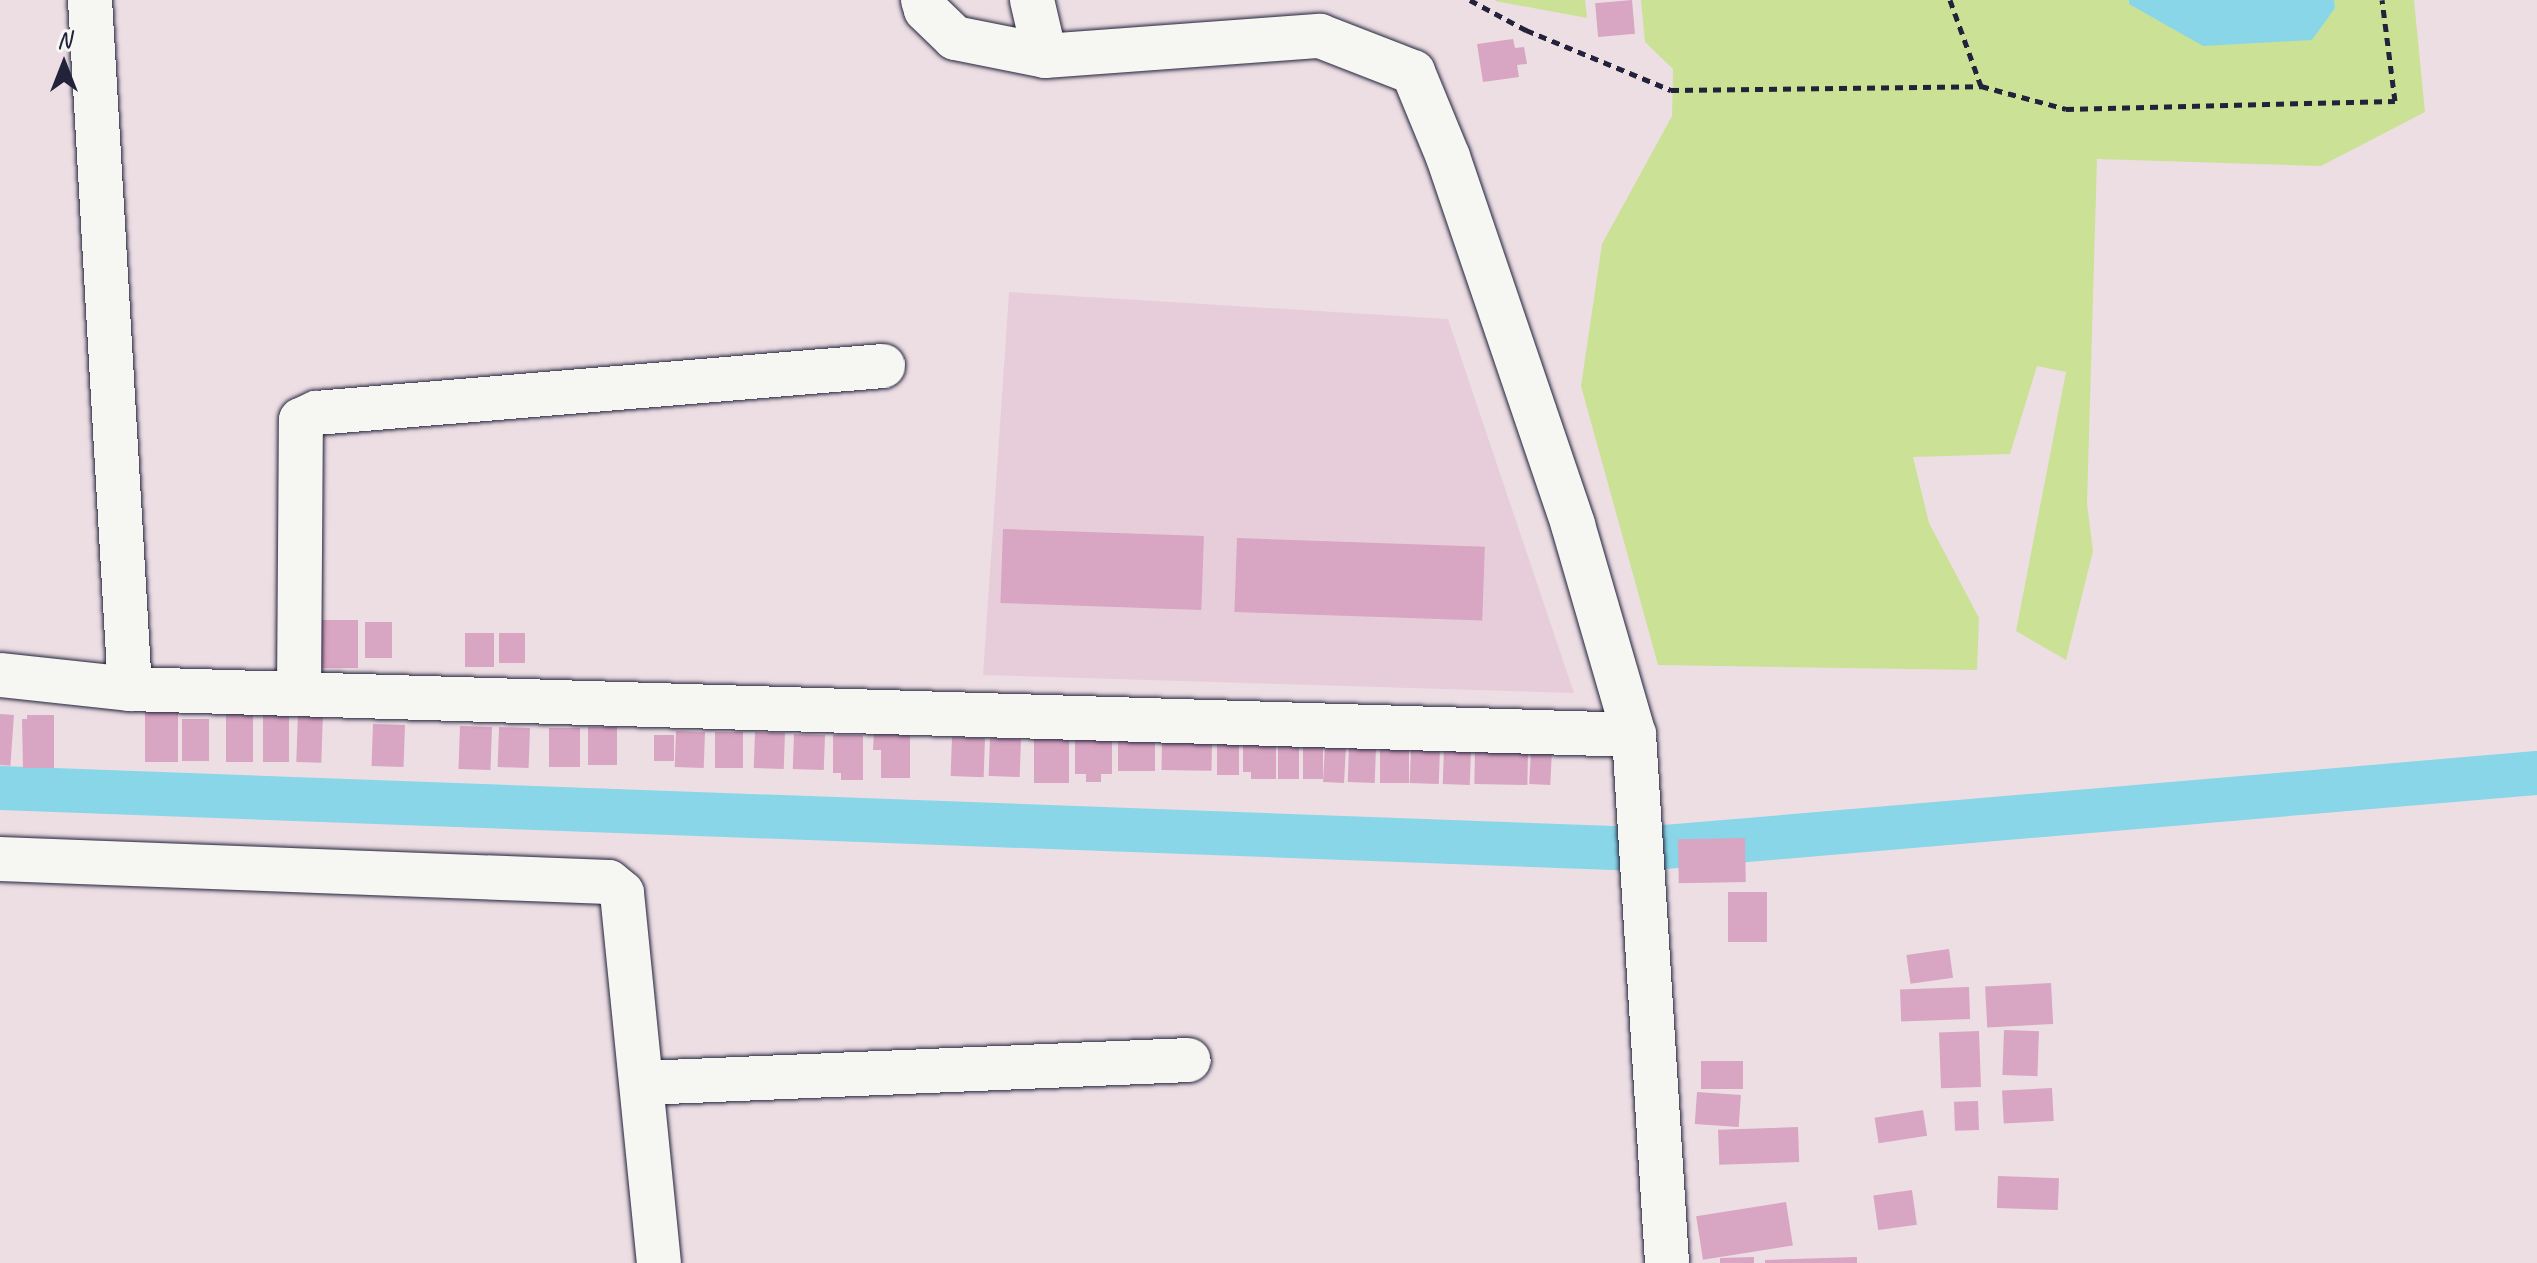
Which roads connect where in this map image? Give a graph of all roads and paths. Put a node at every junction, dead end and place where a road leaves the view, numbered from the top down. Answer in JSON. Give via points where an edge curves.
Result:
{"nodes":[{"id":1,"x":90,"y":0,"type":"edge"},
{"id":2,"x":923,"y":0,"type":"edge"},
{"id":3,"x":1032,"y":0,"type":"edge"},
{"id":4,"x":1470,"y":0,"type":"edge"},
{"id":5,"x":1950,"y":0,"type":"edge"},
{"id":6,"x":2382,"y":0,"type":"edge"},
{"id":7,"x":1479,"y":2,"type":"edge"},
{"id":8,"x":1045,"y":56,"type":"junction"},
{"id":9,"x":1981,"y":86,"type":"junction"},
{"id":10,"x":883,"y":366,"type":"dead end"},
{"id":11,"x":0,"y":675,"type":"edge"},
{"id":12,"x":130,"y":689,"type":"junction"},
{"id":13,"x":299,"y":694,"type":"junction"},
{"id":14,"x":1634,"y":735,"type":"junction"},
{"id":15,"x":0,"y":859,"type":"edge"},
{"id":16,"x":1189,"y":1060,"type":"dead end"},
{"id":17,"x":643,"y":1083,"type":"junction"},
{"id":18,"x":659,"y":1263,"type":"edge"},
{"id":19,"x":1667,"y":1263,"type":"edge"}],
"edges":[{"from":1,"to":12,"type":"street"},
{"from":2,"to":8,"type":"street","via":[[926,10],[955,38]]},
{"from":3,"to":8,"type":"street"},
{"from":4,"to":7,"type":"path"},
{"from":5,"to":9,"type":"path"},
{"from":6,"to":9,"type":"path","via":[[2395,101],[2066,109]]},
{"from":7,"to":9,"type":"path","via":[[1526,30],[1671,90]]},
{"from":8,"to":14,"type":"street","via":[[1320,36],[1413,72],[1448,157],[1543,437]]},
{"from":10,"to":13,"type":"street","via":[[316,413],[301,420]]},
{"from":11,"to":12,"type":"street"},
{"from":12,"to":13,"type":"street"},
{"from":13,"to":14,"type":"street"},
{"from":14,"to":19,"type":"street"},
{"from":15,"to":17,"type":"street","via":[[609,882],[622,893]]},
{"from":16,"to":17,"type":"street"},
{"from":17,"to":18,"type":"street"}]}
